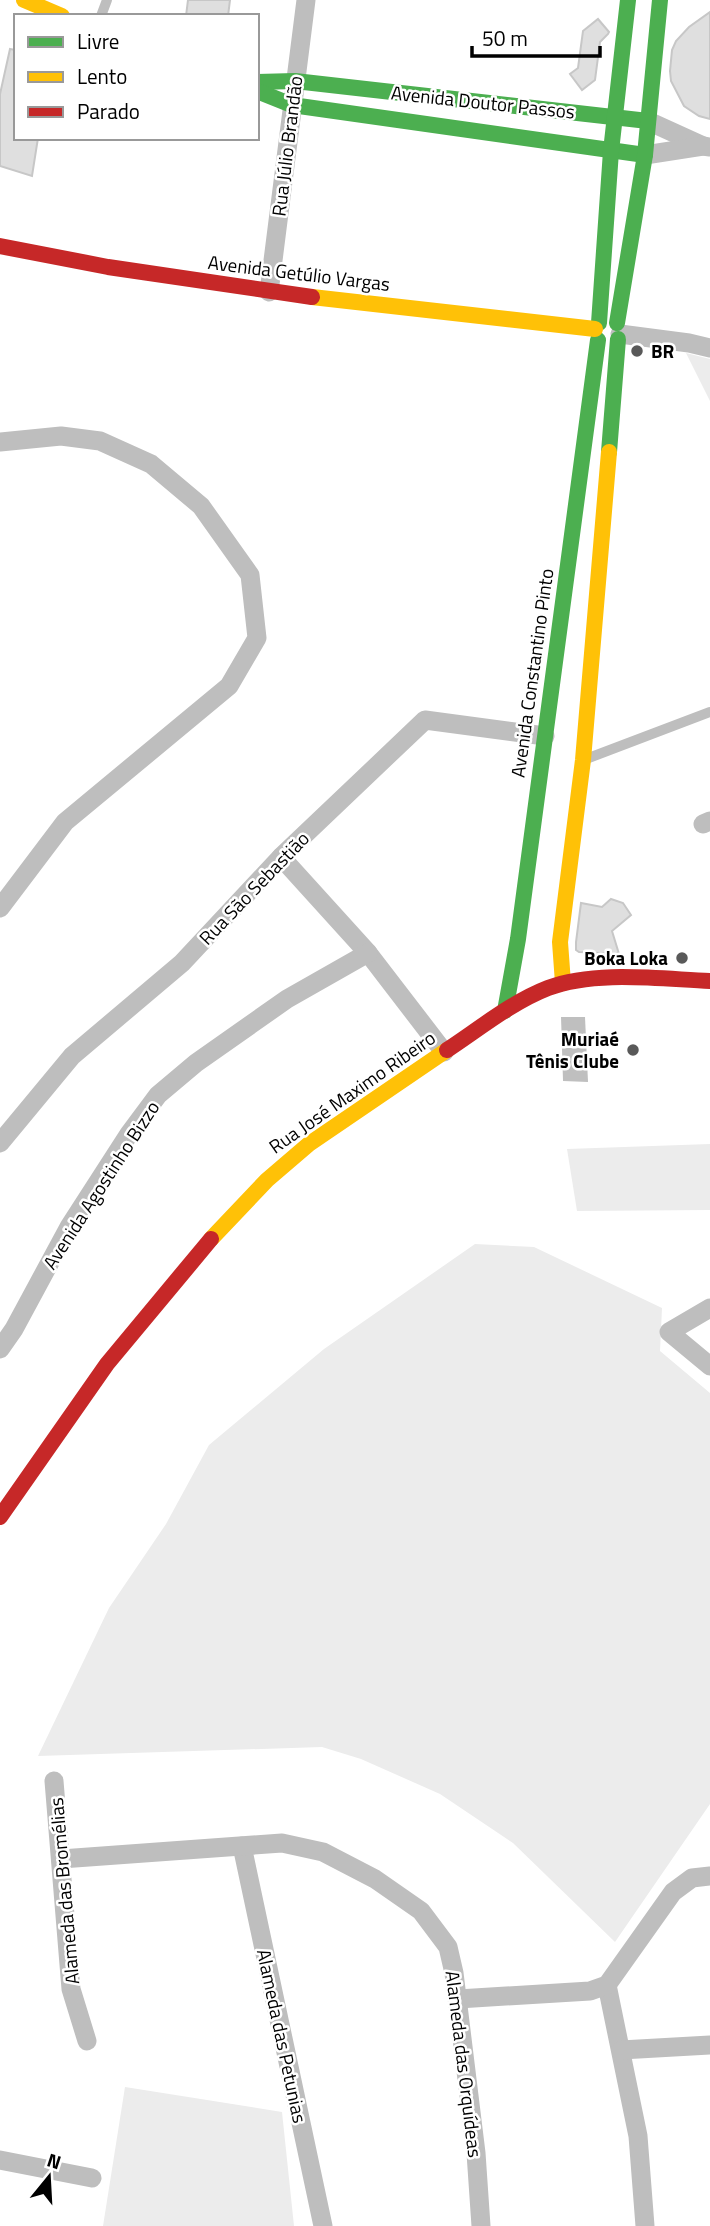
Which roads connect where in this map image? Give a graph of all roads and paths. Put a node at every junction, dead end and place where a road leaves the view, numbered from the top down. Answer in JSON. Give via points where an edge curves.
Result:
{"nodes":[{"id":1,"x":24,"y":0,"type":"edge"},
{"id":2,"x":306,"y":0,"type":"edge"},
{"id":3,"x":628,"y":0,"type":"edge"},
{"id":4,"x":660,"y":0,"type":"edge"},
{"id":5,"x":57,"y":14,"type":"edge"},
{"id":6,"x":295,"y":81,"type":"junction"},
{"id":7,"x":259,"y":82,"type":"edge"},
{"id":8,"x":259,"y":93,"type":"edge"},
{"id":9,"x":292,"y":105,"type":"junction"},
{"id":10,"x":615,"y":117,"type":"junction"},
{"id":11,"x":648,"y":121,"type":"junction"},
{"id":12,"x":706,"y":146,"type":"edge"},
{"id":13,"x":611,"y":150,"type":"junction"},
{"id":14,"x":645,"y":156,"type":"junction"},
{"id":15,"x":0,"y":246,"type":"edge"},
{"id":16,"x":269,"y":292,"type":"junction"},
{"id":17,"x":597,"y":331,"type":"junction"},
{"id":18,"x":619,"y":332,"type":"junction"},
{"id":19,"x":710,"y":348,"type":"edge"},
{"id":20,"x":594,"y":368,"type":"junction"},
{"id":21,"x":616,"y":369,"type":"junction"},
{"id":22,"x":0,"y":442,"type":"edge"},
{"id":23,"x":710,"y":712,"type":"edge"},
{"id":24,"x":545,"y":736,"type":"junction"},
{"id":25,"x":583,"y":760,"type":"junction"},
{"id":26,"x":534,"y":815,"type":"junction"},
{"id":27,"x":577,"y":818,"type":"junction"},
{"id":28,"x":281,"y":857,"type":"junction"},
{"id":29,"x":0,"y":908,"type":"edge"},
{"id":30,"x":368,"y":953,"type":"junction"},
{"id":31,"x":710,"y":981,"type":"edge"},
{"id":32,"x":563,"y":983,"type":"junction"},
{"id":33,"x":505,"y":1011,"type":"junction"},
{"id":34,"x":444,"y":1052,"type":"junction"},
{"id":35,"x":0,"y":1143,"type":"edge"},
{"id":36,"x":710,"y":1308,"type":"edge"},
{"id":37,"x":0,"y":1349,"type":"edge"},
{"id":38,"x":710,"y":1366,"type":"edge"},
{"id":39,"x":0,"y":1517,"type":"edge"},
{"id":40,"x":54,"y":1781,"type":"dead end"},
{"id":41,"x":242,"y":1846,"type":"junction"},
{"id":42,"x":61,"y":1860,"type":"junction"},
{"id":43,"x":710,"y":1876,"type":"edge"},
{"id":44,"x":607,"y":1985,"type":"junction"},
{"id":45,"x":458,"y":2000,"type":"junction"},
{"id":46,"x":88,"y":2041,"type":"dead end"},
{"id":47,"x":710,"y":2045,"type":"edge"},
{"id":48,"x":621,"y":2050,"type":"junction"},
{"id":49,"x":0,"y":2160,"type":"edge"},
{"id":50,"x":92,"y":2178,"type":"dead end"},
{"id":51,"x":323,"y":2226,"type":"edge"},
{"id":52,"x":481,"y":2226,"type":"edge"},
{"id":53,"x":645,"y":2226,"type":"edge"}],
"edges":[{"from":1,"to":5,"type":"street"},
{"from":2,"to":6,"type":"street","name":"Rua Júlio Brandão"},
{"from":3,"to":10,"type":"street","name":"Avenida Constantino Pinto"},
{"from":4,"to":11,"type":"street"},
{"from":6,"to":7,"type":"street","name":"Avenida Doutor Passos"},
{"from":6,"to":9,"type":"street","name":"Rua Júlio Brandão"},
{"from":6,"to":10,"type":"street","name":"Avenida Doutor Passos"},
{"from":8,"to":9,"type":"street","name":"Avenida Doutor Passos"},
{"from":9,"to":13,"type":"street","name":"Avenida Doutor Passos"},
{"from":9,"to":16,"type":"street","name":"Rua Júlio Brandão"},
{"from":10,"to":11,"type":"street","name":"Avenida Doutor Passos"},
{"from":10,"to":13,"type":"street","name":"Avenida Constantino Pinto"},
{"from":11,"to":12,"type":"street","name":"Avenida Doutor Passos"},
{"from":11,"to":14,"type":"street"},
{"from":12,"to":14,"type":"street","name":"Avenida Doutor Passos"},
{"from":13,"to":14,"type":"street","name":"Avenida Doutor Passos"},
{"from":13,"to":17,"type":"street","name":"Avenida Constantino Pinto"},
{"from":14,"to":18,"type":"street"},
{"from":15,"to":16,"type":"street","name":"Avenida Getúlio Vargas"},
{"from":16,"to":17,"type":"street","name":"Avenida Getúlio Vargas"},
{"from":17,"to":18,"type":"street","via":[[608,344]]},
{"from":17,"to":18,"type":"street","via":[[607,319]]},
{"from":17,"to":20,"type":"street","name":"Avenida Constantino Pinto"},
{"from":18,"to":19,"type":"street"},
{"from":18,"to":21,"type":"street"},
{"from":20,"to":21,"type":"street","via":[[605,362]]},
{"from":20,"to":24,"type":"street","name":"Avenida Constantino Pinto"},
{"from":21,"to":25,"type":"street"},
{"from":22,"to":29,"type":"street","via":[[61,436],[100,441],[151,464],[201,506],[250,575],[257,638],[229,686],[65,822]]},
{"from":23,"to":25,"type":"lane"},
{"from":24,"to":26,"type":"street","name":"Avenida Constantino Pinto"},
{"from":24,"to":28,"type":"street","name":"Rua São Sebastião","via":[[425,720]]},
{"from":25,"to":27,"type":"street"},
{"from":26,"to":27,"type":"street"},
{"from":26,"to":33,"type":"street","name":"Avenida Constantino Pinto"},
{"from":27,"to":32,"type":"street","via":[[560,942]]},
{"from":28,"to":30,"type":"street"},
{"from":28,"to":35,"type":"street","name":"Rua São Sebastião","via":[[182,963],[72,1056]]},
{"from":30,"to":34,"type":"street"},
{"from":30,"to":37,"type":"street","name":"Avenida Agostinho Bizzo","via":[[286,999],[158,1095],[69,1227]]},
{"from":31,"to":32,"type":"street","name":"Rua José Maximo Ribeiro"},
{"from":32,"to":33,"type":"street","name":"Rua José Maximo Ribeiro"},
{"from":33,"to":34,"type":"street","name":"Rua José Maximo Ribeiro"},
{"from":34,"to":39,"type":"street","name":"Rua José Maximo Ribeiro","via":[[309,1144],[225,1223],[107,1364]]},
{"from":36,"to":38,"type":"street","via":[[669,1332]]},
{"from":40,"to":42,"type":"street","name":"Alameda das Bromélias"},
{"from":41,"to":42,"type":"street","name":"Alameda das Orquídeas"},
{"from":41,"to":45,"type":"street","name":"Alameda das Orquídeas","via":[[282,1843],[323,1852],[421,1911],[448,1947]]},
{"from":41,"to":51,"type":"street","name":"Alameda das Petunias"},
{"from":42,"to":46,"type":"street","name":"Alameda das Bromélias","via":[[72,1989]]},
{"from":43,"to":44,"type":"street","via":[[692,1878],[673,1892]]},
{"from":44,"to":45,"type":"street","via":[[590,1991]]},
{"from":44,"to":48,"type":"street"},
{"from":45,"to":52,"type":"street","name":"Alameda das Orquídeas"},
{"from":47,"to":48,"type":"street"},
{"from":48,"to":53,"type":"street","via":[[638,2136]]},
{"from":49,"to":50,"type":"street"}]}
